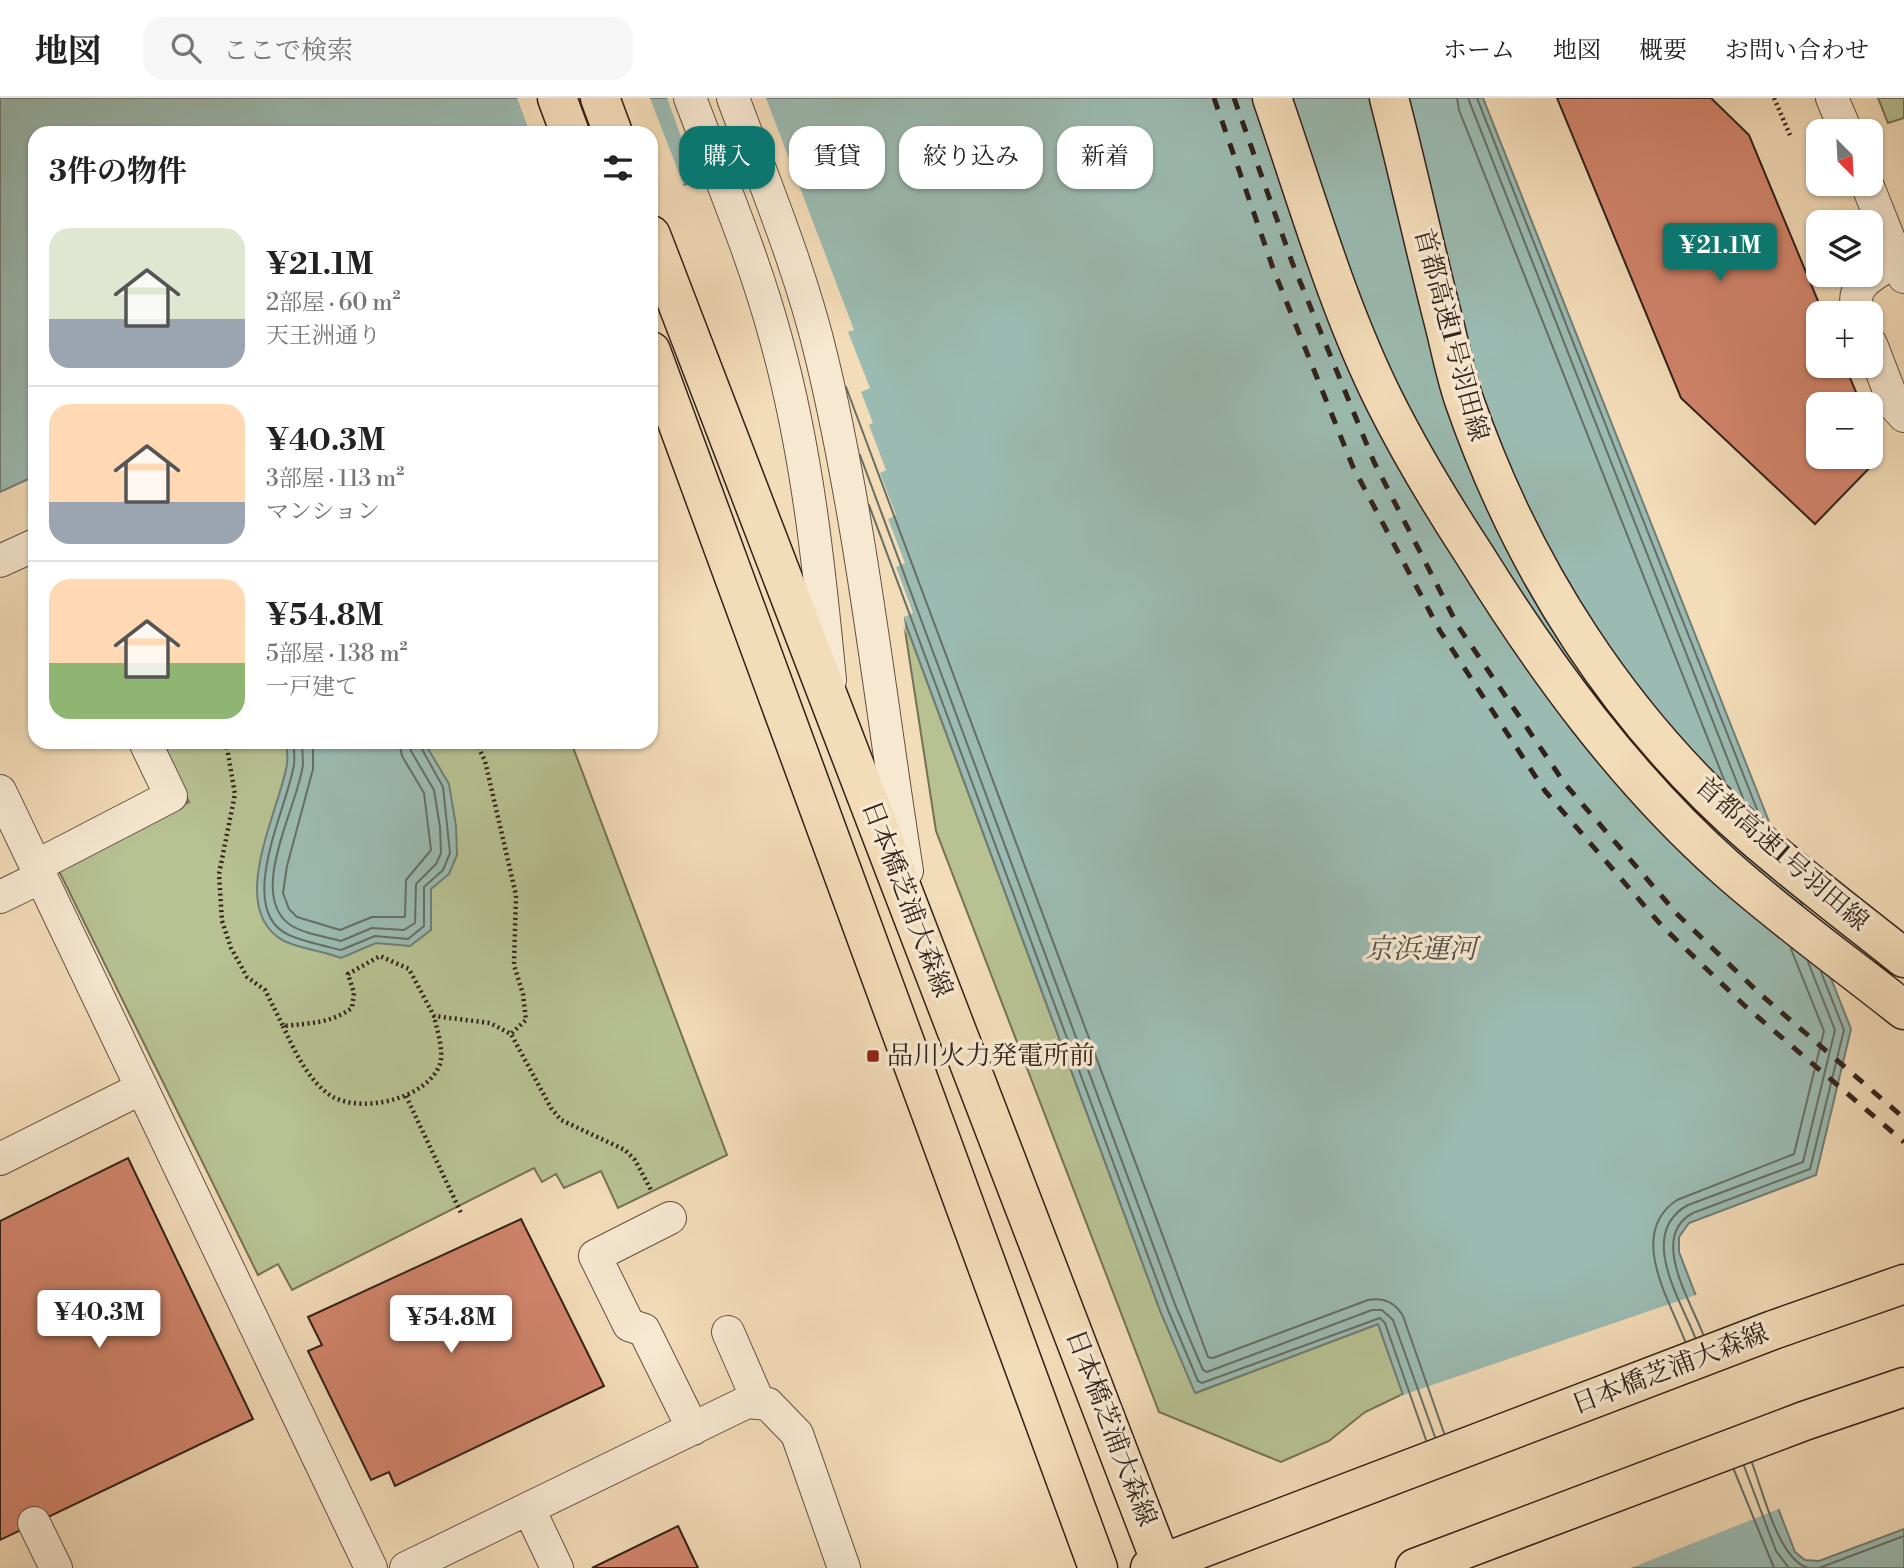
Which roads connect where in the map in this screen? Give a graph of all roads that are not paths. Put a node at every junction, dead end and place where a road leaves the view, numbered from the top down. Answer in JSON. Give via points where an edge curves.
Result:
{"nodes":[{"id":1,"x":557,"y":98,"type":"edge"},
{"id":2,"x":600,"y":98,"type":"edge"},
{"id":3,"x":690,"y":98,"type":"edge"},
{"id":4,"x":733,"y":98,"type":"edge"},
{"id":5,"x":1272,"y":98,"type":"edge"},
{"id":6,"x":1389,"y":98,"type":"edge"},
{"id":7,"x":1832,"y":98,"type":"edge"},
{"id":8,"x":1841,"y":119,"type":"edge"},
{"id":9,"x":567,"y":126,"type":"edge"},
{"id":10,"x":610,"y":126,"type":"edge"},
{"id":11,"x":1872,"y":196,"type":"edge"},
{"id":12,"x":658,"y":254,"type":"edge"},
{"id":13,"x":1901,"y":268,"type":"edge"},
{"id":14,"x":1854,"y":301,"type":"edge"},
{"id":15,"x":658,"y":370,"type":"edge"},
{"id":16,"x":1883,"y":375,"type":"edge"},
{"id":17,"x":1904,"y":416,"type":"edge"},
{"id":18,"x":28,"y":548,"type":"edge"},
{"id":19,"x":0,"y":562,"type":"edge"},
{"id":20,"x":833,"y":706,"type":"junction"},
{"id":21,"x":148,"y":749,"type":"edge"},
{"id":22,"x":0,"y":791,"type":"edge"},
{"id":23,"x":38,"y":871,"type":"junction"},
{"id":24,"x":0,"y":897,"type":"edge"},
{"id":25,"x":914,"y":917,"type":"junction"},
{"id":26,"x":1904,"y":958,"type":"edge"},
{"id":27,"x":1904,"y":1010,"type":"edge"},
{"id":28,"x":142,"y":1088,"type":"junction"},
{"id":29,"x":0,"y":1158,"type":"edge"},
{"id":30,"x":670,"y":1218,"type":"dead end"},
{"id":31,"x":1904,"y":1284,"type":"edge"},
{"id":32,"x":727,"y":1332,"type":"dead end"},
{"id":33,"x":1904,"y":1387,"type":"edge"},
{"id":34,"x":759,"y":1403,"type":"junction"},
{"id":35,"x":693,"y":1429,"type":"junction"},
{"id":36,"x":528,"y":1509,"type":"junction"},
{"id":37,"x":34,"y":1523,"type":"dead end"},
{"id":38,"x":1428,"y":1563,"type":"edge"},
{"id":39,"x":1159,"y":1566,"type":"edge"},
{"id":40,"x":56,"y":1568,"type":"edge"},
{"id":41,"x":371,"y":1568,"type":"edge"},
{"id":42,"x":406,"y":1568,"type":"edge"},
{"id":43,"x":557,"y":1568,"type":"edge"},
{"id":44,"x":844,"y":1568,"type":"edge"},
{"id":45,"x":1098,"y":1568,"type":"edge"}],
"edges":[{"from":1,"to":9,"type":"main road"},
{"from":2,"to":10,"type":"main road"},
{"from":3,"to":20,"type":"street","via":[[776,337],[807,479]]},
{"from":4,"to":25,"type":"street","via":[[781,225],[822,358],[852,502]]},
{"from":5,"to":27,"type":"main road","name":"首都高速1号羽田線","via":[[1348,315],[1384,401],[1503,601],[1596,730],[1647,790],[1726,868]]},
{"from":6,"to":26,"type":"main road","name":"首都高速1号羽田線","via":[[1463,397],[1520,537],[1563,612],[1605,677],[1707,792],[1756,838]]},
{"from":7,"to":8,"type":"street"},
{"from":11,"to":13,"type":"street"},
{"from":12,"to":20,"type":"main road","name":"日本橋芝浦大森線"},
{"from":13,"to":14,"type":"street","via":[[1857,288]]},
{"from":15,"to":45,"type":"main road","name":"日本橋芝浦大森線"},
{"from":16,"to":17,"type":"street"},
{"from":18,"to":19,"type":"street"},
{"from":20,"to":25,"type":"main road","name":"日本橋芝浦大森線"},
{"from":21,"to":23,"type":"street","via":[[170,796]]},
{"from":22,"to":23,"type":"street"},
{"from":23,"to":24,"type":"street"},
{"from":23,"to":28,"type":"street"},
{"from":25,"to":39,"type":"main road","name":"日本橋芝浦大森線"},
{"from":28,"to":29,"type":"street"},
{"from":28,"to":41,"type":"street"},
{"from":30,"to":35,"type":"street","via":[[595,1256],[629,1325],[644,1330]]},
{"from":31,"to":39,"type":"main road","name":"日本橋芝浦大森線"},
{"from":32,"to":34,"type":"street"},
{"from":33,"to":38,"type":"main road"},
{"from":34,"to":35,"type":"street","via":[[747,1402]]},
{"from":34,"to":44,"type":"street","via":[[768,1404],[797,1434]]},
{"from":35,"to":36,"type":"street"},
{"from":36,"to":42,"type":"street"},
{"from":36,"to":43,"type":"street"},
{"from":37,"to":40,"type":"street"}]}
